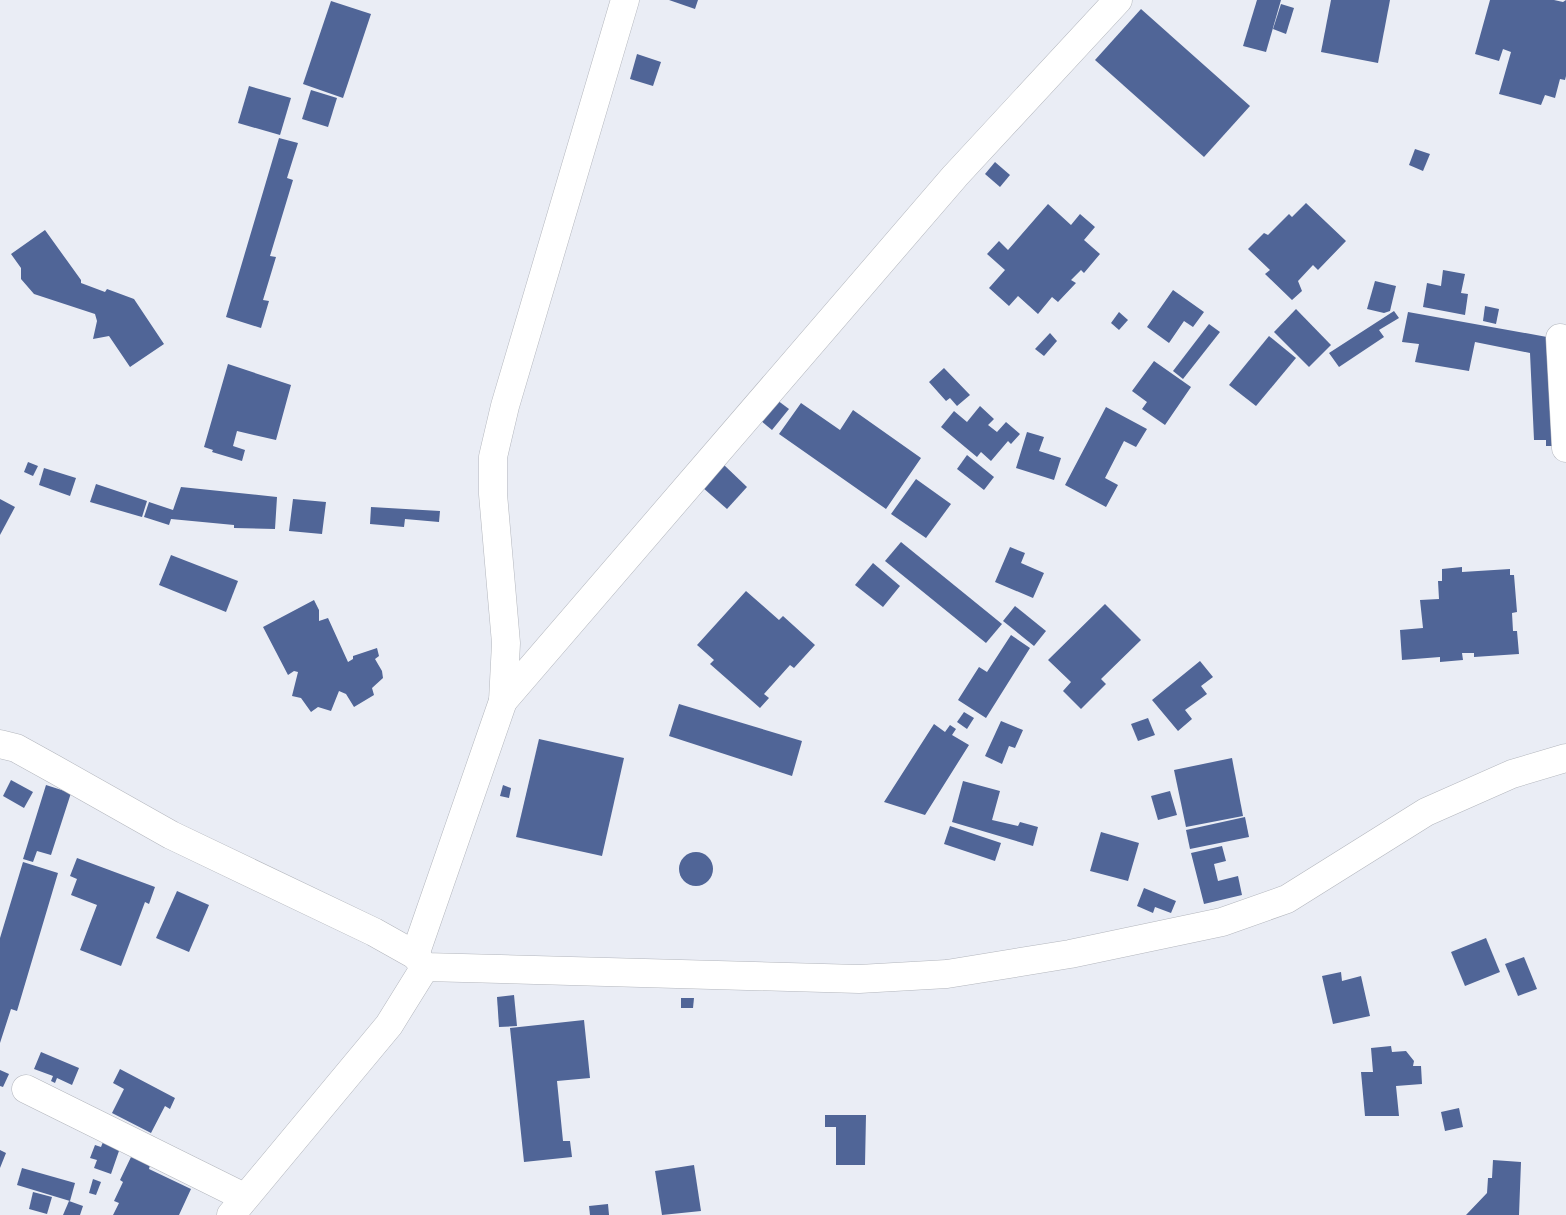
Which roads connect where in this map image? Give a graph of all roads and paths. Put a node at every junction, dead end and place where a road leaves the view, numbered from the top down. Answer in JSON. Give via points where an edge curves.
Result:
{"nodes":[{"id":1,"x":625,"y":0,"type":"edge"},
{"id":2,"x":1118,"y":0,"type":"edge"},
{"id":3,"x":1560,"y":338,"type":"dead end"},
{"id":4,"x":1566,"y":448,"type":"edge"},
{"id":5,"x":503,"y":701,"type":"junction"},
{"id":6,"x":0,"y":744,"type":"edge"},
{"id":7,"x":1566,"y":758,"type":"edge"},
{"id":8,"x":420,"y":961,"type":"junction"},
{"id":9,"x":26,"y":1089,"type":"dead end"},
{"id":10,"x":237,"y":1206,"type":"edge"}],
"edges":[{"from":1,"to":5,"type":"street","via":[[493,456],[493,494],[506,643]]},
{"from":2,"to":5,"type":"street","via":[[955,176]]},
{"from":3,"to":4,"type":"street"},
{"from":5,"to":8,"type":"street"},
{"from":6,"to":8,"type":"street","via":[[31,757],[171,835],[374,932]]},
{"from":7,"to":8,"type":"street","via":[[1512,774],[1426,812],[1287,899],[1222,922],[1070,954],[947,974],[859,979]]},
{"from":8,"to":10,"type":"street","via":[[389,1025]]},
{"from":9,"to":10,"type":"street"}]}
